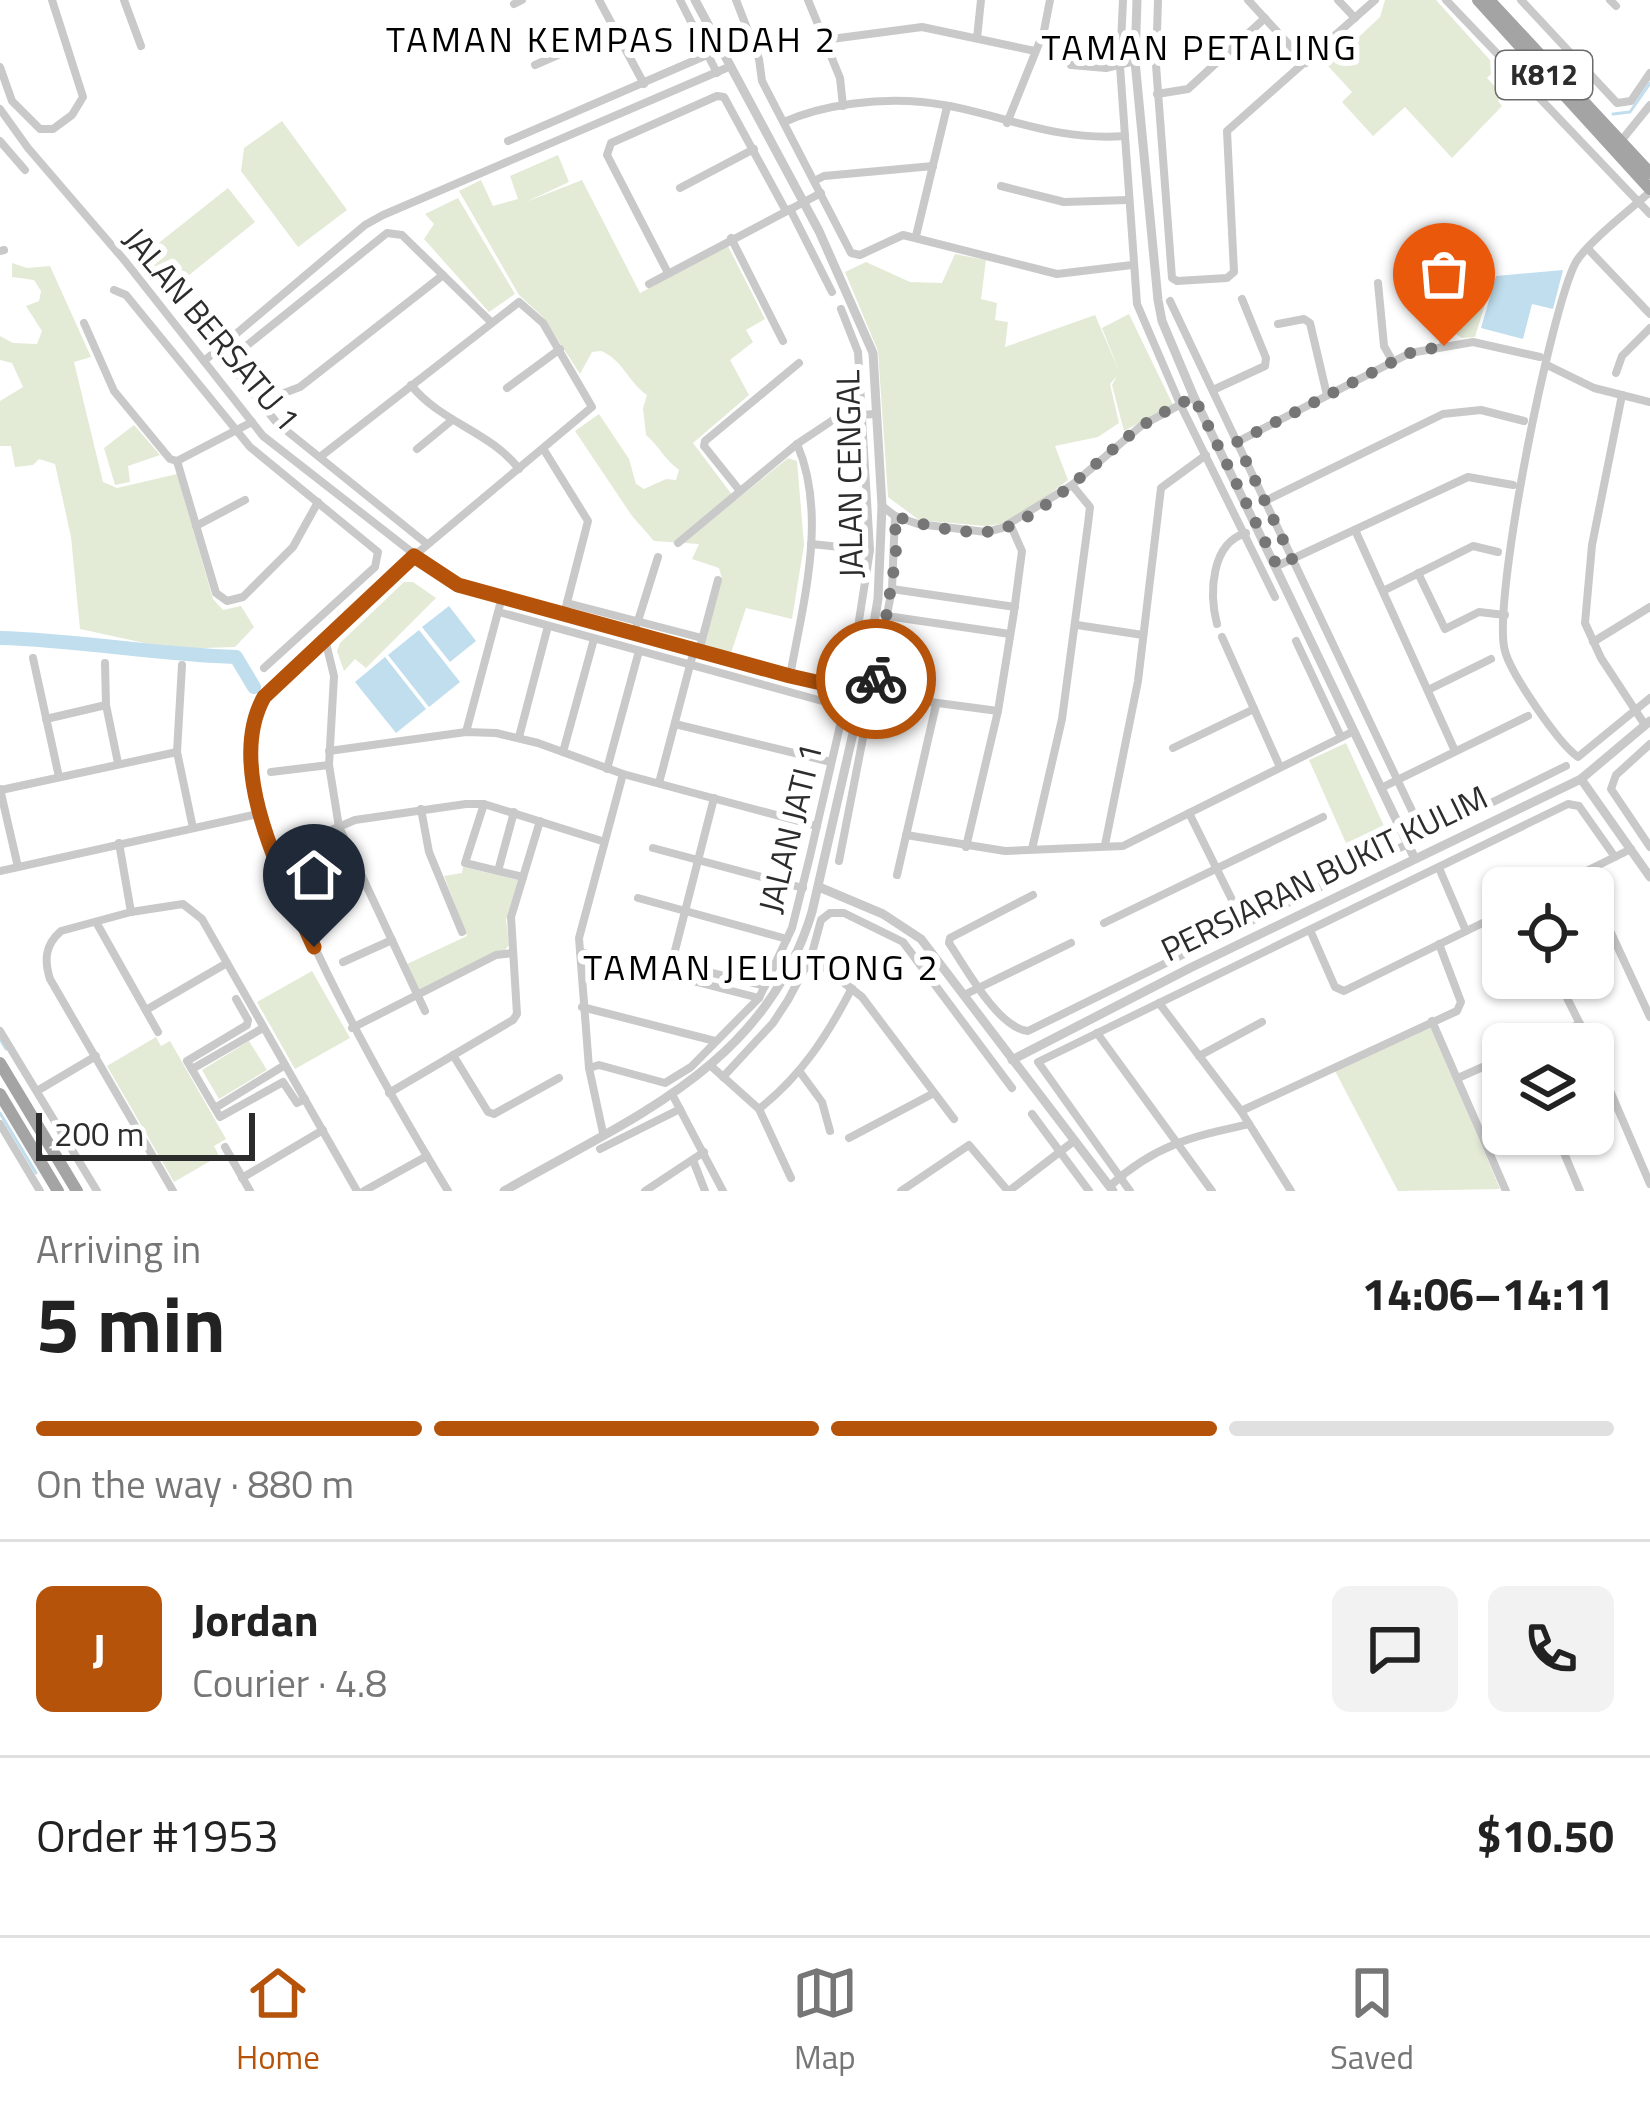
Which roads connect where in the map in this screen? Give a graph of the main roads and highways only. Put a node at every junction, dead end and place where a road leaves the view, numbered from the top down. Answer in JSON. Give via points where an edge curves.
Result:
{"nodes":[{"id":1,"x":1478,"y":0,"type":"edge"},
{"id":2,"x":1489,"y":0,"type":"edge"},
{"id":3,"x":1650,"y":173,"type":"edge"},
{"id":4,"x":1650,"y":190,"type":"edge"},
{"id":5,"x":0,"y":1063,"type":"edge"},
{"id":6,"x":0,"y":1094,"type":"edge"},
{"id":7,"x":58,"y":1191,"type":"edge"},
{"id":8,"x":77,"y":1191,"type":"edge"}],
"edges":[{"from":1,"to":4,"type":"main road","number":"K812"},
{"from":2,"to":3,"type":"main road","number":"K812"},
{"from":5,"to":8,"type":"main road"},
{"from":6,"to":7,"type":"main road"}]}
